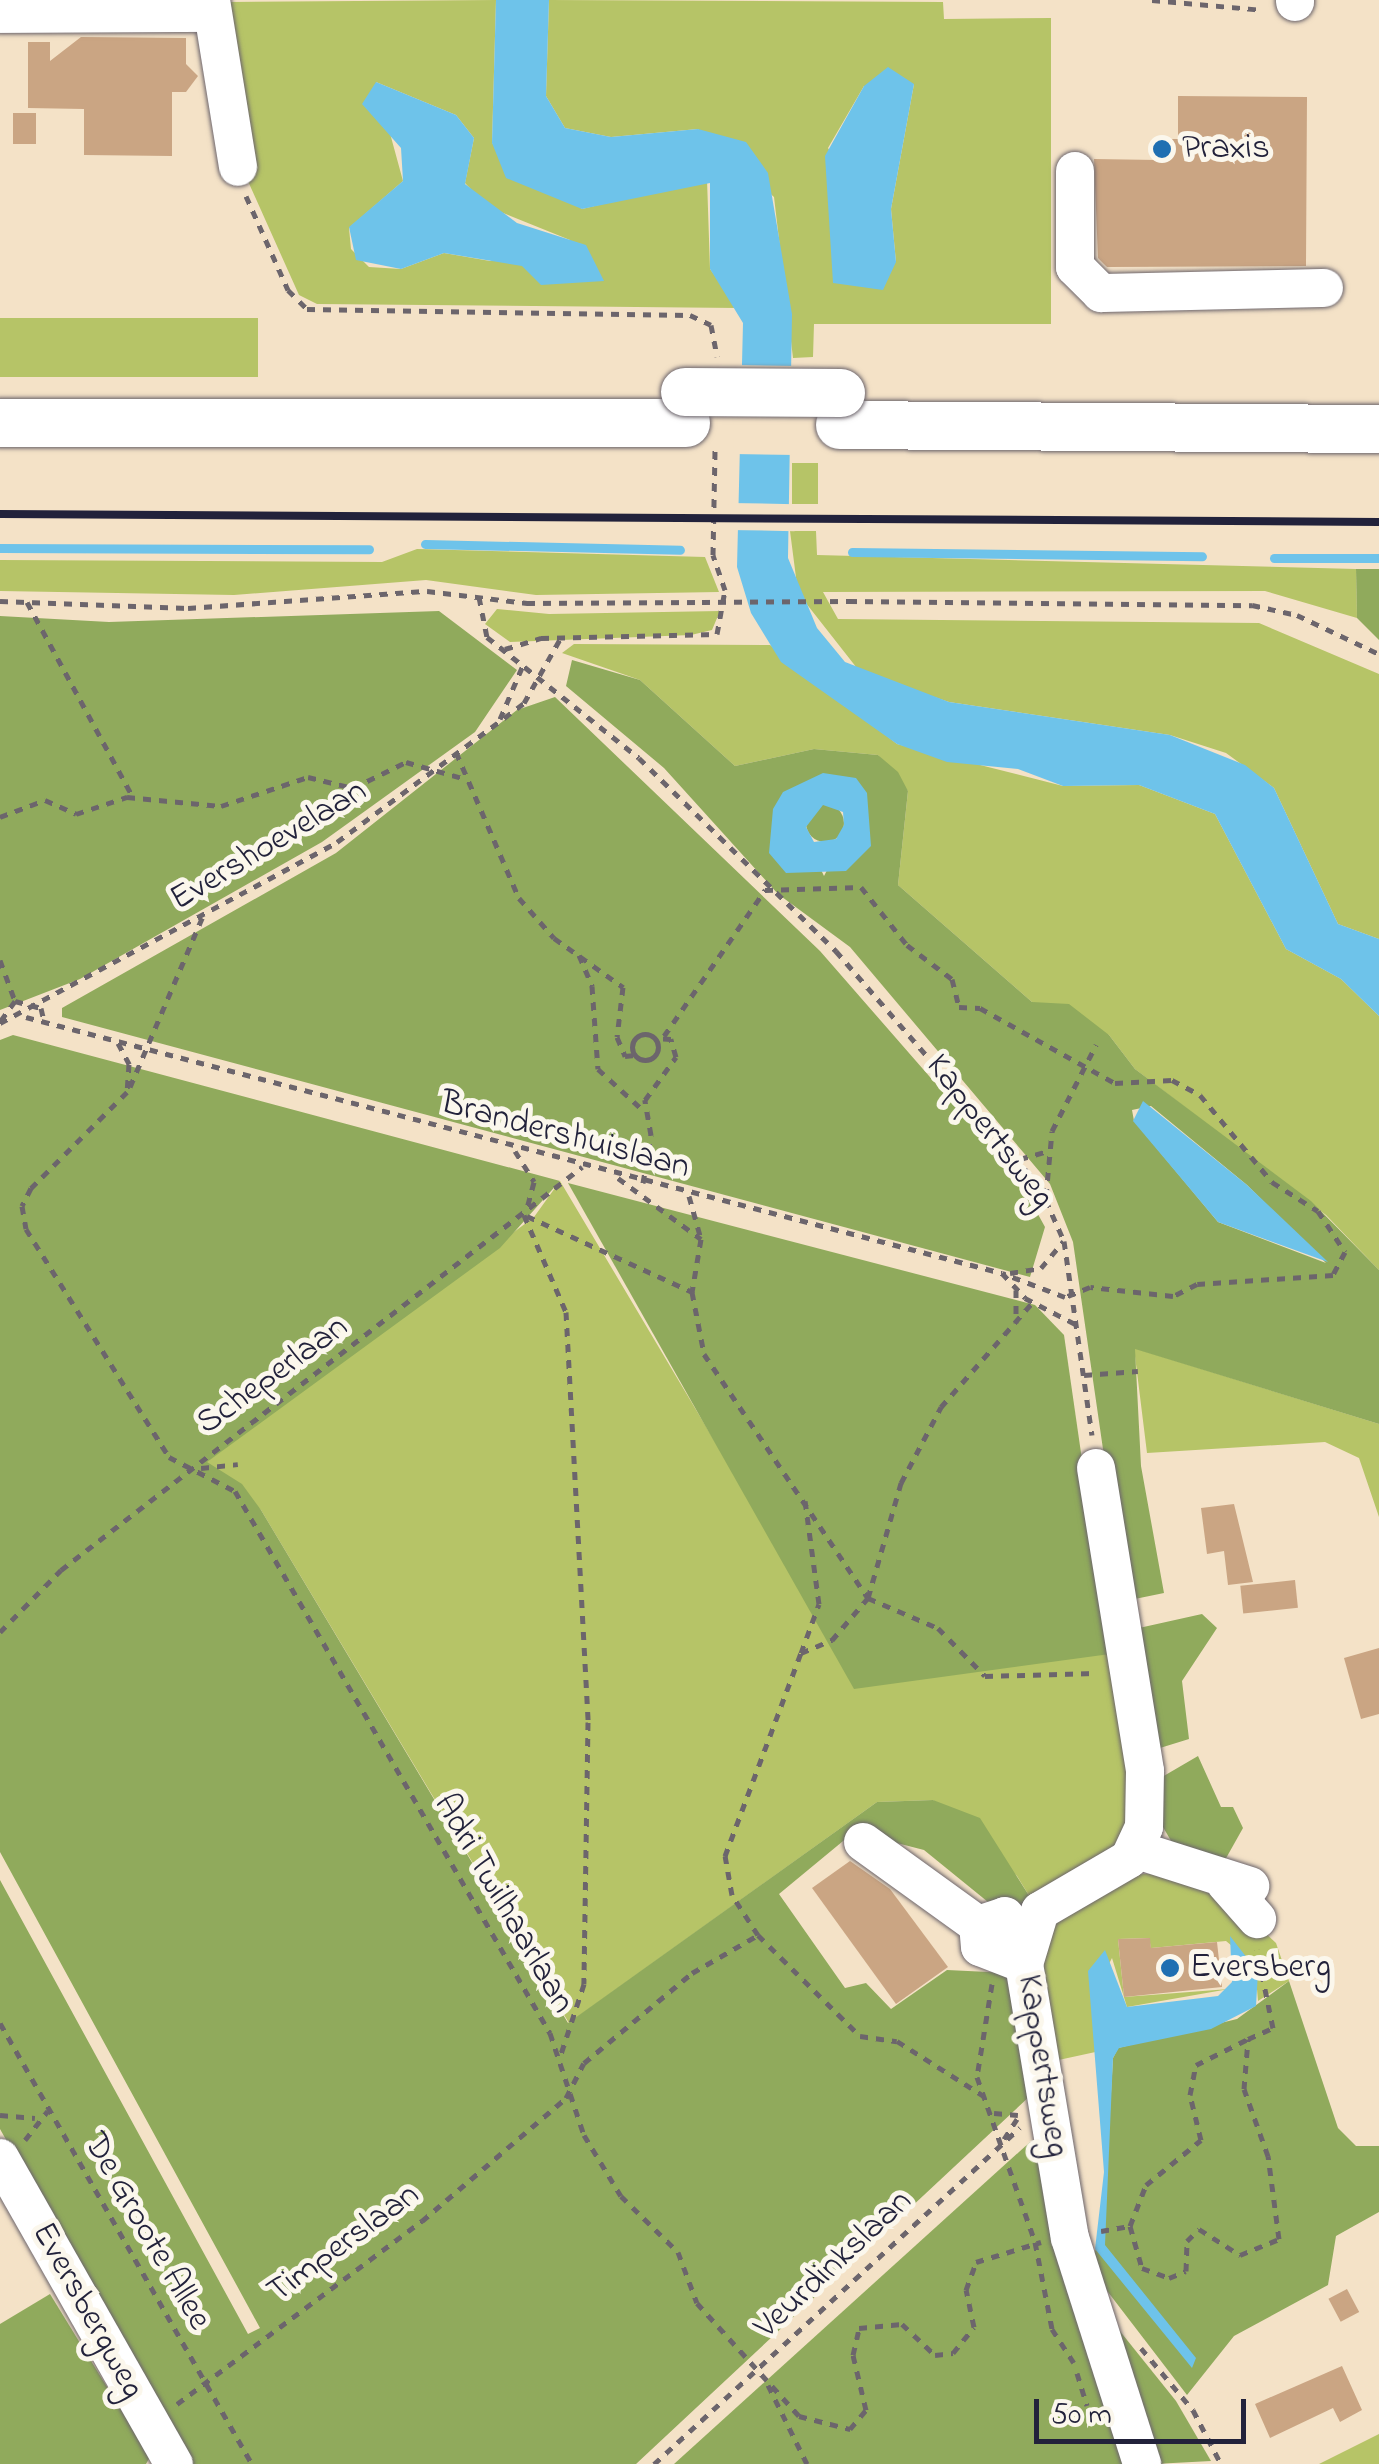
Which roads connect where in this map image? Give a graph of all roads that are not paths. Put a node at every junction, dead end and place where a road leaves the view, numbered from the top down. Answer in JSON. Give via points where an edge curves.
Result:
{"nodes":[{"id":1,"x":211,"y":6,"type":"edge"},
{"id":2,"x":0,"y":14,"type":"edge"},
{"id":3,"x":238,"y":168,"type":"road end"},
{"id":4,"x":1075,"y":170,"type":"dead end"},
{"id":5,"x":1324,"y":288,"type":"dead end"},
{"id":6,"x":0,"y":392,"type":"edge"},
{"id":7,"x":696,"y":393,"type":"junction"},
{"id":8,"x":1379,"y":400,"type":"edge"},
{"id":9,"x":840,"y":409,"type":"junction"},
{"id":10,"x":0,"y":423,"type":"edge"},
{"id":11,"x":1379,"y":429,"type":"edge"},
{"id":12,"x":1096,"y":1468,"type":"road end"},
{"id":13,"x":863,"y":1842,"type":"dead end"},
{"id":14,"x":1138,"y":1850,"type":"junction"},
{"id":15,"x":1245,"y":1906,"type":"road end"},
{"id":16,"x":1018,"y":1956,"type":"junction"},
{"id":17,"x":0,"y":2158,"type":"edge"},
{"id":18,"x":174,"y":2464,"type":"edge"},
{"id":19,"x":1142,"y":2464,"type":"edge"}],
"edges":[{"from":1,"to":2,"type":"street"},
{"from":1,"to":3,"type":"street"},
{"from":4,"to":5,"type":"street","via":[[1075,267],[1101,293]]},
{"from":6,"to":7,"type":"main road"},
{"from":7,"to":9,"type":"main road"},
{"from":7,"to":10,"type":"main road"},
{"from":8,"to":9,"type":"main road"},
{"from":9,"to":11,"type":"main road"},
{"from":12,"to":14,"type":"street","via":[[1146,1784]]},
{"from":13,"to":16,"type":"street","via":[[978,1925],[1006,1916]]},
{"from":14,"to":15,"type":"street"},
{"from":14,"to":16,"type":"street","name":"Kappertsweg","via":[[1050,1902]]},
{"from":16,"to":19,"type":"street","name":"Kappertsweg","via":[[1035,2110],[1063,2238]]},
{"from":17,"to":18,"type":"street","name":"Eversbergweg"}]}
